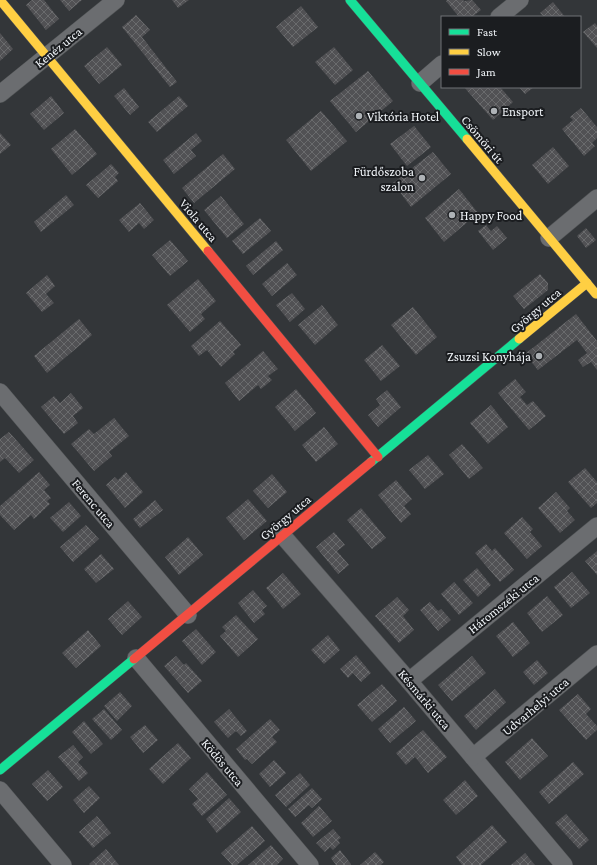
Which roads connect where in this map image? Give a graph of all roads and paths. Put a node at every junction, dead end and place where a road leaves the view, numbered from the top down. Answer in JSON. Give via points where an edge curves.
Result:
{"nodes":[{"id":1,"x":0,"y":0,"type":"edge"},
{"id":2,"x":116,"y":0,"type":"edge"},
{"id":3,"x":350,"y":0,"type":"edge"},
{"id":4,"x":520,"y":0,"type":"edge"},
{"id":5,"x":500,"y":16,"type":"edge"},
{"id":6,"x":47,"y":56,"type":"junction"},
{"id":7,"x":441,"y":65,"type":"edge"},
{"id":8,"x":420,"y":83,"type":"junction"},
{"id":9,"x":0,"y":94,"type":"edge"},
{"id":10,"x":597,"y":198,"type":"edge"},
{"id":11,"x":549,"y":238,"type":"junction"},
{"id":12,"x":587,"y":283,"type":"junction"},
{"id":13,"x":597,"y":295,"type":"edge"},
{"id":14,"x":0,"y":392,"type":"edge"},
{"id":15,"x":378,"y":457,"type":"junction"},
{"id":16,"x":597,"y":526,"type":"edge"},
{"id":17,"x":283,"y":536,"type":"junction"},
{"id":18,"x":188,"y":615,"type":"junction"},
{"id":19,"x":597,"y":654,"type":"edge"},
{"id":20,"x":136,"y":658,"type":"junction"},
{"id":21,"x":409,"y":681,"type":"junction"},
{"id":22,"x":473,"y":757,"type":"junction"},
{"id":23,"x":0,"y":770,"type":"edge"},
{"id":24,"x":0,"y":790,"type":"edge"},
{"id":25,"x":63,"y":865,"type":"edge"},
{"id":26,"x":310,"y":865,"type":"edge"},
{"id":27,"x":564,"y":865,"type":"edge"}],
"edges":[{"from":1,"to":6,"type":"street","name":"Viola utca"},
{"from":2,"to":6,"type":"street","name":"Kenéz utca"},
{"from":3,"to":8,"type":"street","name":"Csömöri út"},
{"from":4,"to":5,"type":"street"},
{"from":6,"to":9,"type":"street","name":"Kenéz utca"},
{"from":6,"to":15,"type":"street","name":"Viola utca"},
{"from":7,"to":8,"type":"street"},
{"from":8,"to":11,"type":"street","name":"Csömöri út"},
{"from":10,"to":11,"type":"street"},
{"from":11,"to":12,"type":"street","name":"Csömöri út"},
{"from":12,"to":13,"type":"street","name":"Csömöri út"},
{"from":12,"to":15,"type":"street","name":"György utca"},
{"from":14,"to":18,"type":"street","name":"Ferenc utca"},
{"from":15,"to":17,"type":"street","name":"György utca"},
{"from":16,"to":21,"type":"street","name":"Háromszéki utca"},
{"from":17,"to":18,"type":"street","name":"György utca"},
{"from":17,"to":21,"type":"street","name":"Késmárki utca"},
{"from":18,"to":20,"type":"street","name":"György utca"},
{"from":19,"to":22,"type":"street","name":"Udvarhelyi utca"},
{"from":20,"to":23,"type":"street","name":"György utca"},
{"from":20,"to":26,"type":"street","name":"Ködös utca"},
{"from":21,"to":22,"type":"street","name":"Késmárki utca"},
{"from":22,"to":27,"type":"street","name":"Késmárki utca"},
{"from":24,"to":25,"type":"street"}]}
